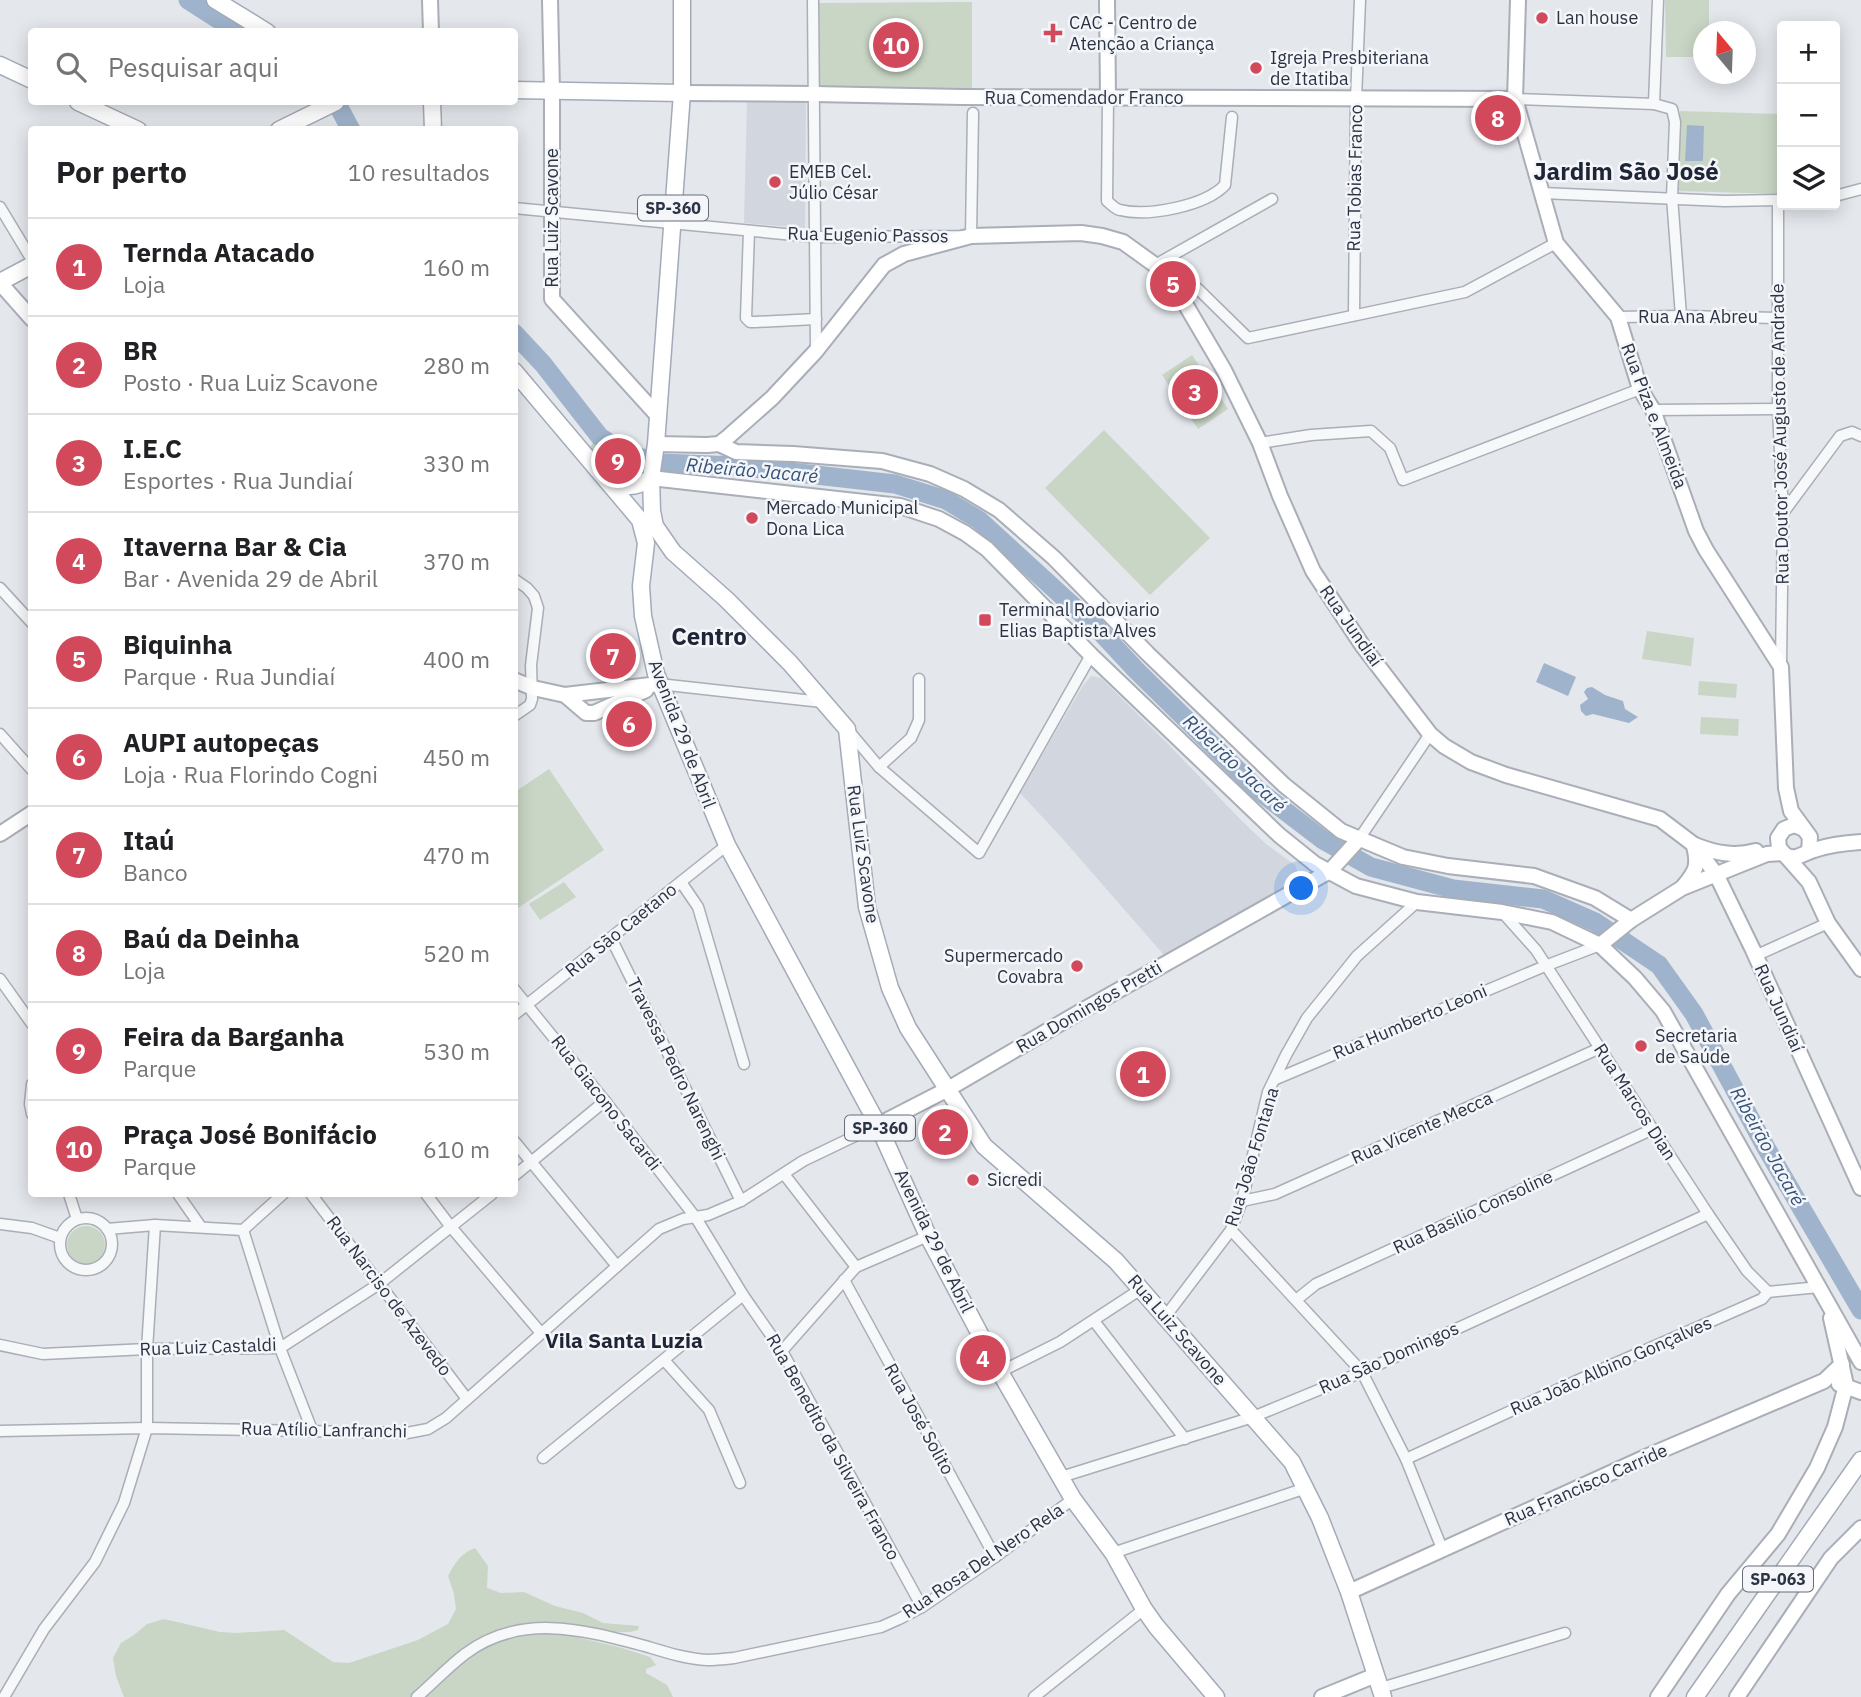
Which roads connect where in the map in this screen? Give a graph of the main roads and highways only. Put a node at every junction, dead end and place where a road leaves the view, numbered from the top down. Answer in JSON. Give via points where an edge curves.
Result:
{"nodes":[{"id":1,"x":215,"y":0,"type":"edge"},
{"id":2,"x":430,"y":0,"type":"edge"},
{"id":3,"x":550,"y":0,"type":"edge"},
{"id":4,"x":682,"y":0,"type":"edge"},
{"id":5,"x":1107,"y":0,"type":"edge"},
{"id":6,"x":1518,"y":0,"type":"edge"},
{"id":7,"x":260,"y":28,"type":"edge"},
{"id":8,"x":431,"y":28,"type":"edge"},
{"id":9,"x":0,"y":65,"type":"edge"},
{"id":10,"x":28,"y":78,"type":"edge"},
{"id":11,"x":518,"y":90,"type":"edge"},
{"id":12,"x":552,"y":91,"type":"junction"},
{"id":13,"x":682,"y":93,"type":"junction"},
{"id":14,"x":1108,"y":97,"type":"junction"},
{"id":15,"x":1515,"y":99,"type":"junction"},
{"id":16,"x":84,"y":105,"type":"edge"},
{"id":17,"x":328,"y":105,"type":"edge"},
{"id":18,"x":432,"y":105,"type":"edge"},
{"id":19,"x":129,"y":126,"type":"edge"},
{"id":20,"x":287,"y":126,"type":"edge"},
{"id":21,"x":433,"y":126,"type":"edge"},
{"id":22,"x":28,"y":266,"type":"edge"},
{"id":23,"x":0,"y":283,"type":"edge"},
{"id":24,"x":28,"y":315,"type":"edge"},
{"id":25,"x":518,"y":376,"type":"edge"},
{"id":26,"x":658,"y":416,"type":"junction"},
{"id":27,"x":719,"y":444,"type":"junction"},
{"id":28,"x":655,"y":447,"type":"junction"},
{"id":29,"x":651,"y":475,"type":"junction"},
{"id":30,"x":607,"y":480,"type":"junction"},
{"id":31,"x":673,"y":552,"type":"junction"},
{"id":32,"x":645,"y":555,"type":"junction"},
{"id":33,"x":518,"y":682,"type":"edge"},
{"id":34,"x":659,"y":684,"type":"junction"},
{"id":35,"x":591,"y":692,"type":"junction"},
{"id":36,"x":565,"y":695,"type":"junction"},
{"id":37,"x":580,"y":706,"type":"junction"},
{"id":38,"x":1786,"y":788,"type":"junction"},
{"id":39,"x":28,"y":816,"type":"edge"},
{"id":40,"x":1806,"y":831,"type":"junction"},
{"id":41,"x":0,"y":834,"type":"edge"},
{"id":42,"x":1356,"y":842,"type":"junction"},
{"id":43,"x":1861,"y":842,"type":"edge"},
{"id":44,"x":1845,"y":843,"type":"junction"},
{"id":45,"x":1693,"y":844,"type":"junction"},
{"id":46,"x":1781,"y":845,"type":"junction"},
{"id":47,"x":1808,"y":853,"type":"junction"},
{"id":48,"x":1332,"y":869,"type":"junction"},
{"id":49,"x":1716,"y":874,"type":"junction"},
{"id":50,"x":1809,"y":882,"type":"junction"},
{"id":51,"x":1682,"y":888,"type":"junction"},
{"id":52,"x":1628,"y":923,"type":"junction"},
{"id":53,"x":1604,"y":941,"type":"junction"},
{"id":54,"x":1861,"y":969,"type":"edge"},
{"id":55,"x":948,"y":1089,"type":"junction"},
{"id":56,"x":878,"y":1125,"type":"junction"},
{"id":57,"x":1861,"y":1188,"type":"edge"},
{"id":58,"x":1826,"y":1301,"type":"junction"},
{"id":59,"x":1861,"y":1362,"type":"edge"},
{"id":60,"x":1842,"y":1364,"type":"junction"},
{"id":61,"x":1824,"y":1381,"type":"junction"},
{"id":62,"x":1846,"y":1385,"type":"junction"},
{"id":63,"x":1861,"y":1392,"type":"edge"},
{"id":64,"x":1861,"y":1460,"type":"edge"},
{"id":65,"x":1861,"y":1528,"type":"edge"},
{"id":66,"x":1349,"y":1592,"type":"junction"},
{"id":67,"x":1380,"y":1686,"type":"edge"},
{"id":68,"x":1216,"y":1697,"type":"edge"},
{"id":69,"x":1322,"y":1697,"type":"edge"},
{"id":70,"x":1658,"y":1697,"type":"edge"},
{"id":71,"x":1695,"y":1697,"type":"edge"},
{"id":72,"x":1737,"y":1697,"type":"edge"}],
"edges":[{"from":1,"to":7,"type":"main road"},
{"from":2,"to":8,"type":"main road"},
{"from":3,"to":12,"type":"main road","name":"Rua Luiz Scavone"},
{"from":4,"to":13,"type":"main road","number":"SP-360"},
{"from":5,"to":14,"type":"main road"},
{"from":6,"to":15,"type":"main road","name":"Rua Piza e Almeida"},
{"from":9,"to":10,"type":"main road"},
{"from":11,"to":12,"type":"main road","name":"Rua Comendador Franco"},
{"from":12,"to":13,"type":"main road","name":"Rua Comendador Franco"},
{"from":12,"to":26,"type":"main road","name":"Rua Luiz Scavone","via":[[552,299]]},
{"from":13,"to":14,"type":"main road","name":"Rua Comendador Franco"},
{"from":13,"to":26,"type":"main road","number":"SP-360"},
{"from":14,"to":15,"type":"main road","name":"Rua Comendador Franco"},
{"from":15,"to":38,"type":"main road","name":"Rua Piza e Almeida","via":[[1556,243],[1618,317],[1640,389],[1653,410],[1696,531],[1781,667]]},
{"from":16,"to":19,"type":"main road"},
{"from":17,"to":20,"type":"main road"},
{"from":18,"to":21,"type":"main road"},
{"from":22,"to":23,"type":"main road"},
{"from":23,"to":24,"type":"main road"},
{"from":25,"to":30,"type":"main road","number":"SP-360"},
{"from":26,"to":28,"type":"main road","number":"SP-360"},
{"from":27,"to":28,"type":"main road"},
{"from":27,"to":42,"type":"main road","via":[[736,452],[890,462],[930,474],[982,499],[1054,558],[1284,785]]},
{"from":27,"to":45,"type":"main road","name":"Rua Jundiaí","via":[[816,351],[884,265],[904,254],[971,236],[1080,233],[1123,242],[1155,265],[1180,295],[1260,443],[1313,571],[1430,734],[1471,762],[1506,775],[1660,819]]},
{"from":28,"to":29,"type":"main road","number":"SP-360"},
{"from":29,"to":30,"type":"main road","via":[[631,486]]},
{"from":29,"to":31,"type":"main road","number":"SP-360","via":[[655,526]]},
{"from":29,"to":48,"type":"main road","via":[[900,506],[965,533],[987,549],[1279,835],[1315,864]]},
{"from":30,"to":32,"type":"main road","name":"Avenida 29 de Abril","number":"SP-360","via":[[640,520]]},
{"from":31,"to":32,"type":"main road","via":[[653,550]]},
{"from":31,"to":55,"type":"main road","name":"Rua Luiz Scavone","number":"SP-360","via":[[735,608],[847,729],[867,907],[890,988],[908,1028]]},
{"from":32,"to":34,"type":"main road","name":"Avenida 29 de Abril","number":"SP-360","via":[[643,616]]},
{"from":33,"to":36,"type":"main road"},
{"from":34,"to":35,"type":"main road"},
{"from":34,"to":37,"type":"main road","via":[[594,713],[586,713]]},
{"from":34,"to":56,"type":"main road","name":"Avenida 29 de Abril","number":"SP-360","via":[[727,845]]},
{"from":35,"to":36,"type":"main road"},
{"from":35,"to":37,"type":"main road"},
{"from":36,"to":37,"type":"main road"},
{"from":38,"to":40,"type":"main road","via":[[1791,811]]},
{"from":38,"to":46,"type":"main road"},
{"from":39,"to":41,"type":"main road"},
{"from":40,"to":44,"type":"main road"},
{"from":40,"to":46,"type":"main road","via":[[1794,825],[1784,829]]},
{"from":40,"to":47,"type":"main road"},
{"from":42,"to":48,"type":"main road","name":"Rua Domingos Pretti"},
{"from":42,"to":52,"type":"main road","via":[[1448,866],[1534,876],[1595,898]]},
{"from":43,"to":44,"type":"main road"},
{"from":44,"to":47,"type":"main road"},
{"from":45,"to":46,"type":"main road","via":[[1713,852],[1743,855]]},
{"from":45,"to":49,"type":"main road","name":"Rua Jundiaí"},
{"from":45,"to":51,"type":"main road","via":[[1696,866]]},
{"from":46,"to":47,"type":"main road","via":[[1797,858]]},
{"from":46,"to":49,"type":"main road"},
{"from":46,"to":50,"type":"main road"},
{"from":47,"to":50,"type":"main road"},
{"from":48,"to":53,"type":"main road","via":[[1356,886],[1417,902],[1552,922]]},
{"from":48,"to":55,"type":"main road","name":"Rua Domingos Pretti"},
{"from":49,"to":51,"type":"main road"},
{"from":49,"to":57,"type":"main road","name":"Rua Jundiaí"},
{"from":50,"to":54,"type":"main road","via":[[1828,923]]},
{"from":51,"to":52,"type":"main road"},
{"from":52,"to":53,"type":"main road"},
{"from":53,"to":58,"type":"main road","via":[[1663,1011]]},
{"from":55,"to":56,"type":"main road","name":"Rua Domingos Pretti"},
{"from":55,"to":66,"type":"main road","name":"Rua Luiz Scavone","via":[[984,1146],[1116,1261],[1292,1462]]},
{"from":56,"to":68,"type":"main road","name":"Avenida 29 de Abril","number":"SP-360","via":[[928,1236],[1073,1499],[1113,1553],[1156,1626]]},
{"from":58,"to":59,"type":"main road"},
{"from":58,"to":60,"type":"main road"},
{"from":60,"to":61,"type":"main road","name":"Rua Francisco Carride"},
{"from":60,"to":62,"type":"main road"},
{"from":61,"to":62,"type":"main road"},
{"from":61,"to":66,"type":"main road","name":"Rua Francisco Carride"},
{"from":62,"to":63,"type":"main road"},
{"from":62,"to":70,"type":"main road","via":[[1818,1468],[1779,1534],[1728,1594]]},
{"from":64,"to":71,"type":"main road","number":"SP-063"},
{"from":65,"to":72,"type":"main road","via":[[1831,1558]]},
{"from":66,"to":67,"type":"main road","name":"Rua Luiz Scavone"},
{"from":67,"to":69,"type":"main road"}]}
